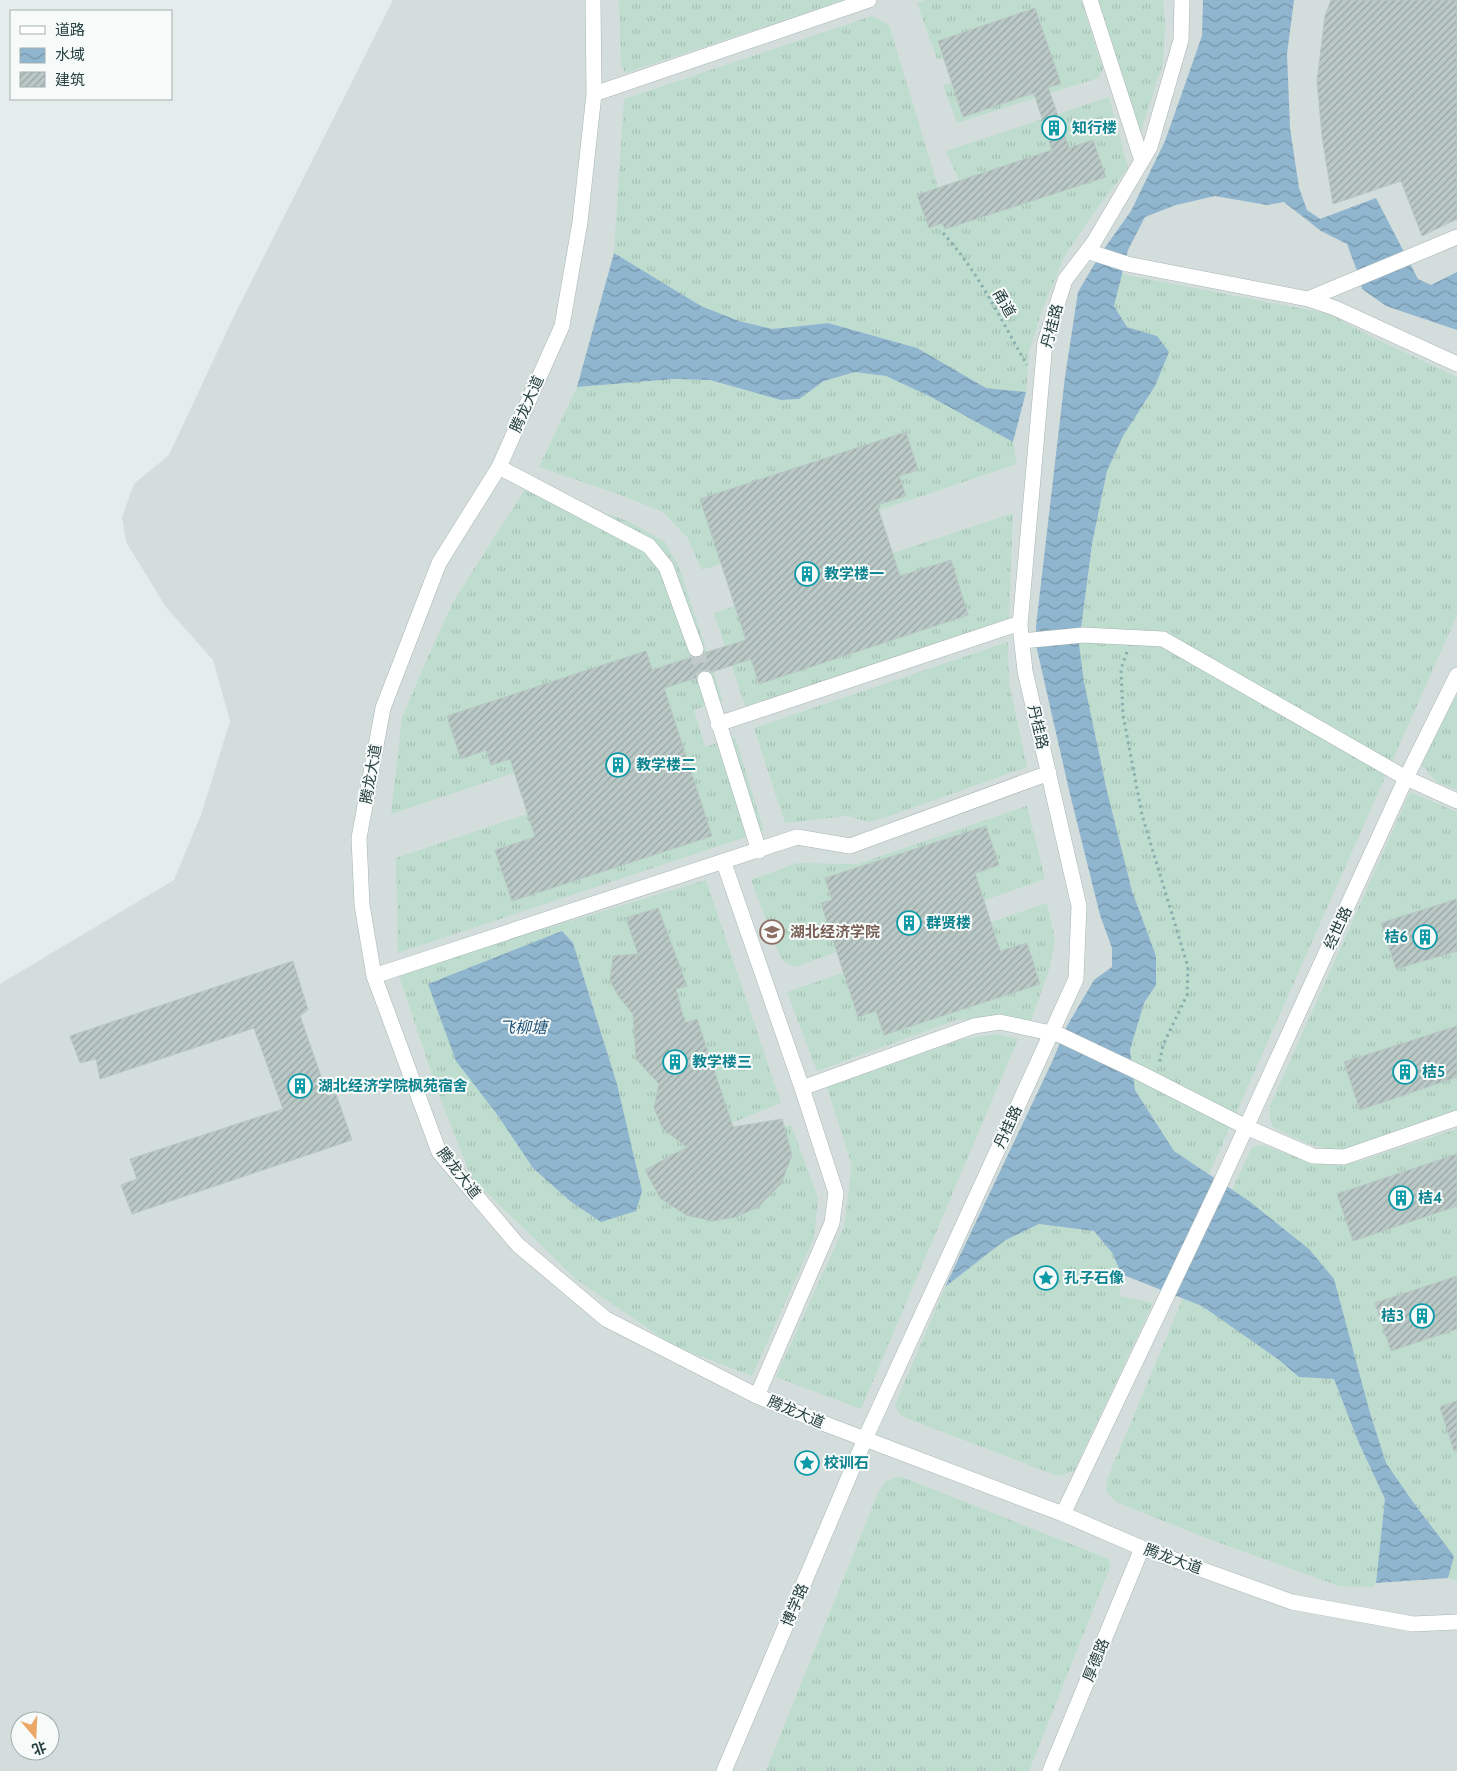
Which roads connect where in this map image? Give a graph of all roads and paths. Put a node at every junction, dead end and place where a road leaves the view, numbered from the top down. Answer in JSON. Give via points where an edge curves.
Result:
{"nodes":[{"id":1,"x":593,"y":0,"type":"edge"},
{"id":2,"x":869,"y":0,"type":"edge"},
{"id":3,"x":1090,"y":0,"type":"edge"},
{"id":4,"x":1182,"y":0,"type":"edge"},
{"id":5,"x":594,"y":94,"type":"junction"},
{"id":6,"x":1142,"y":161,"type":"junction"},
{"id":7,"x":943,"y":233,"type":"dead end"},
{"id":8,"x":1457,"y":238,"type":"edge"},
{"id":9,"x":1088,"y":252,"type":"junction"},
{"id":10,"x":1308,"y":298,"type":"junction"},
{"id":11,"x":1457,"y":364,"type":"edge"},
{"id":12,"x":1027,"y":366,"type":"dead end"},
{"id":13,"x":499,"y":467,"type":"junction"},
{"id":14,"x":1020,"y":622,"type":"junction"},
{"id":15,"x":1132,"y":637,"type":"junction"},
{"id":16,"x":1027,"y":641,"type":"junction"},
{"id":17,"x":696,"y":648,"type":"tunnel mouth"},
{"id":18,"x":1457,"y":675,"type":"edge"},
{"id":19,"x":705,"y":679,"type":"tunnel mouth"},
{"id":20,"x":718,"y":724,"type":"junction"},
{"id":21,"x":1049,"y":774,"type":"junction"},
{"id":22,"x":1406,"y":778,"type":"junction"},
{"id":23,"x":1457,"y":801,"type":"edge"},
{"id":24,"x":759,"y":851,"type":"junction"},
{"id":25,"x":724,"y":862,"type":"junction"},
{"id":26,"x":374,"y":976,"type":"junction"},
{"id":27,"x":1056,"y":1034,"type":"junction"},
{"id":28,"x":1160,"y":1083,"type":"junction"},
{"id":29,"x":802,"y":1088,"type":"junction"},
{"id":30,"x":1457,"y":1118,"type":"edge"},
{"id":31,"x":1246,"y":1127,"type":"junction"},
{"id":32,"x":757,"y":1396,"type":"junction"},
{"id":33,"x":865,"y":1439,"type":"junction"},
{"id":34,"x":1063,"y":1514,"type":"junction"},
{"id":35,"x":1142,"y":1548,"type":"junction"},
{"id":36,"x":1457,"y":1622,"type":"edge"},
{"id":37,"x":724,"y":1771,"type":"edge"},
{"id":38,"x":1050,"y":1771,"type":"edge"}],
"edges":[{"from":1,"to":5,"type":"street","name":"腾龙大道"},
{"from":2,"to":5,"type":"street"},
{"from":3,"to":6,"type":"street"},
{"from":4,"to":6,"type":"street","name":"丹桂路","via":[[1181,40],[1150,147]]},
{"from":5,"to":13,"type":"street","name":"腾龙大道","via":[[580,222],[562,326]]},
{"from":6,"to":9,"type":"street","name":"丹桂路"},
{"from":7,"to":12,"type":"path","name":"甬道","via":[[969,266]]},
{"from":8,"to":10,"type":"street"},
{"from":9,"to":10,"type":"street","via":[[1127,264]]},
{"from":9,"to":14,"type":"street","name":"丹桂路","via":[[1065,280],[1045,342]]},
{"from":10,"to":11,"type":"street"},
{"from":13,"to":17,"type":"street","via":[[649,546],[666,567]]},
{"from":13,"to":26,"type":"street","name":"腾龙大道","via":[[439,563],[383,708],[360,838],[362,904]]},
{"from":14,"to":16,"type":"street","name":"丹桂路"},
{"from":14,"to":20,"type":"street"},
{"from":15,"to":16,"type":"street","via":[[1084,635]]},
{"from":15,"to":22,"type":"street","via":[[1162,639]]},
{"from":15,"to":28,"type":"path","via":[[1121,669],[1123,715],[1142,815],[1188,967],[1187,995],[1163,1045]]},
{"from":16,"to":21,"type":"street","name":"丹桂路","via":[[1025,671]]},
{"from":18,"to":22,"type":"street","name":"经世路"},
{"from":19,"to":20,"type":"street"},
{"from":20,"to":24,"type":"street"},
{"from":21,"to":24,"type":"street","via":[[850,846],[797,837]]},
{"from":21,"to":27,"type":"street","name":"丹桂路","via":[[1079,906],[1076,979]]},
{"from":22,"to":23,"type":"street"},
{"from":22,"to":31,"type":"street","name":"经世路"},
{"from":24,"to":25,"type":"street"},
{"from":25,"to":26,"type":"street"},
{"from":25,"to":29,"type":"street"},
{"from":26,"to":32,"type":"street","name":"腾龙大道","via":[[440,1152],[518,1245],[606,1319]]},
{"from":27,"to":28,"type":"street"},
{"from":27,"to":29,"type":"street","via":[[1000,1022],[974,1026]]},
{"from":27,"to":33,"type":"street","name":"丹桂路"},
{"from":28,"to":31,"type":"street"},
{"from":29,"to":32,"type":"street","via":[[836,1193],[832,1223]]},
{"from":30,"to":31,"type":"street","via":[[1344,1157],[1314,1156]]},
{"from":31,"to":34,"type":"street","name":"经世路"},
{"from":32,"to":33,"type":"street","name":"腾龙大道"},
{"from":33,"to":34,"type":"street","name":"腾龙大道"},
{"from":33,"to":37,"type":"street","name":"博学路"},
{"from":34,"to":35,"type":"street","name":"腾龙大道"},
{"from":35,"to":36,"type":"street","name":"腾龙大道","via":[[1292,1602],[1413,1624]]},
{"from":35,"to":38,"type":"street","name":"厚德路"}]}
